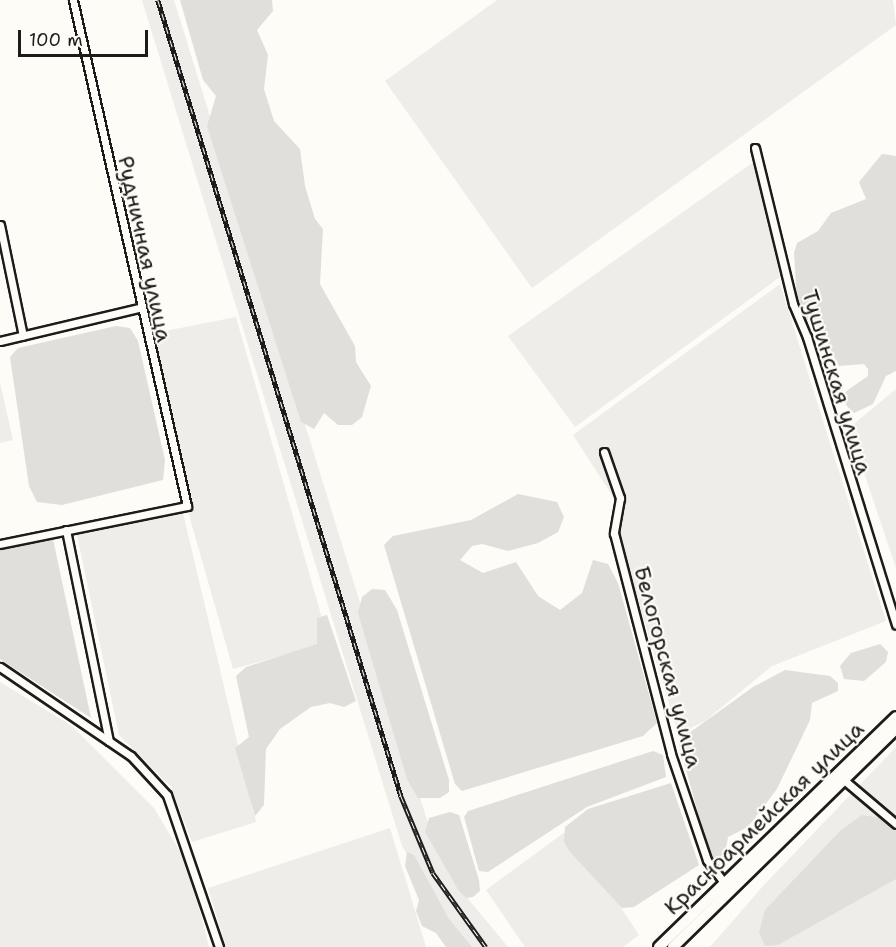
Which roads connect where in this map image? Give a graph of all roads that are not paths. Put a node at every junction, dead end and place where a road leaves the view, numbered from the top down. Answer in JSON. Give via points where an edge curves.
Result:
{"nodes":[{"id":1,"x":73,"y":0,"type":"edge"},
{"id":2,"x":755,"y":148,"type":"dead end"},
{"id":3,"x":0,"y":225,"type":"edge"},
{"id":4,"x":139,"y":308,"type":"junction"},
{"id":5,"x":23,"y":336,"type":"junction"},
{"id":6,"x":0,"y":342,"type":"edge"},
{"id":7,"x":604,"y":452,"type":"dead end"},
{"id":8,"x":66,"y":530,"type":"junction"},
{"id":9,"x":0,"y":544,"type":"edge"},
{"id":10,"x":896,"y":625,"type":"edge"},
{"id":11,"x":0,"y":667,"type":"edge"},
{"id":12,"x":896,"y":717,"type":"edge"},
{"id":13,"x":896,"y":729,"type":"edge"},
{"id":14,"x":109,"y":741,"type":"junction"},
{"id":15,"x":844,"y":780,"type":"junction"},
{"id":16,"x":896,"y":824,"type":"edge"},
{"id":17,"x":725,"y":884,"type":"junction"},
{"id":18,"x":219,"y":947,"type":"edge"},
{"id":19,"x":659,"y":947,"type":"edge"},
{"id":20,"x":673,"y":947,"type":"edge"}],
"edges":[{"from":1,"to":4,"type":"street","name":"Рудничная улица"},
{"from":2,"to":10,"type":"street","name":"Тушинская улица","via":[[793,304]]},
{"from":3,"to":5,"type":"street"},
{"from":4,"to":5,"type":"street"},
{"from":4,"to":8,"type":"street","name":"Рудничная улица","via":[[187,506]]},
{"from":5,"to":6,"type":"street"},
{"from":7,"to":17,"type":"street","name":"Белогорская улица","via":[[620,498],[614,533],[671,754],[707,860]]},
{"from":8,"to":9,"type":"street"},
{"from":8,"to":14,"type":"street"},
{"from":11,"to":14,"type":"street"},
{"from":12,"to":17,"type":"main road","name":"Красноармейская улица"},
{"from":13,"to":15,"type":"main road","name":"Красноармейская улица"},
{"from":14,"to":18,"type":"street","via":[[131,756],[167,795]]},
{"from":15,"to":16,"type":"street"},
{"from":15,"to":20,"type":"main road","name":"Красноармейская улица"},
{"from":17,"to":19,"type":"main road","name":"Красноармейская улица"}]}
